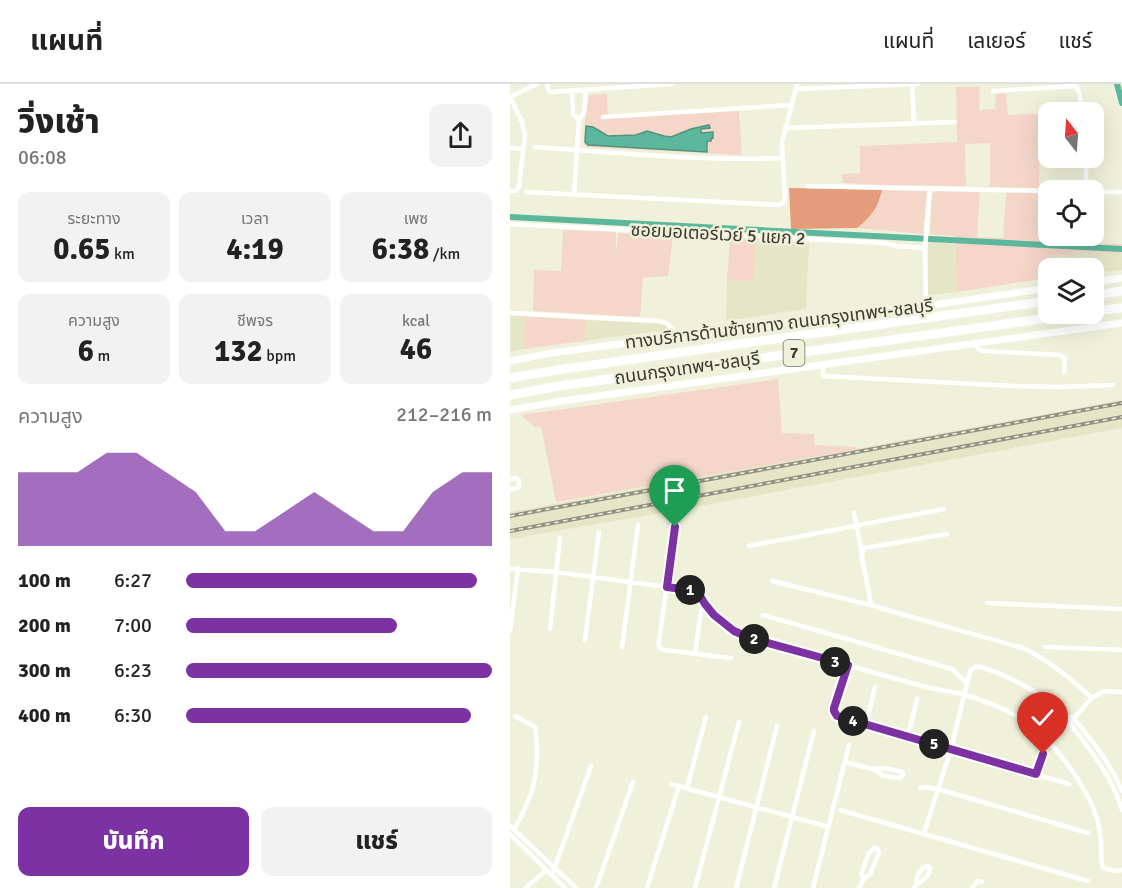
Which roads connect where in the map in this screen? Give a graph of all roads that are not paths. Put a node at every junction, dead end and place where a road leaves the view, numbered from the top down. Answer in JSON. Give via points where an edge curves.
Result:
{"nodes":[{"id":1,"x":537,"y":84,"type":"edge"},
{"id":2,"x":547,"y":84,"type":"edge"},
{"id":3,"x":672,"y":84,"type":"edge"},
{"id":4,"x":912,"y":84,"type":"edge"},
{"id":5,"x":918,"y":84,"type":"edge"},
{"id":6,"x":797,"y":86,"type":"edge"},
{"id":7,"x":586,"y":90,"type":"junction"},
{"id":8,"x":572,"y":91,"type":"junction"},
{"id":9,"x":993,"y":91,"type":"dead end"},
{"id":10,"x":510,"y":96,"type":"edge"},
{"id":11,"x":1080,"y":102,"type":"edge"},
{"id":12,"x":791,"y":105,"type":"junction"},
{"id":13,"x":603,"y":117,"type":"dead end"},
{"id":14,"x":579,"y":120,"type":"junction"},
{"id":15,"x":954,"y":122,"type":"dead end"},
{"id":16,"x":914,"y":124,"type":"junction"},
{"id":17,"x":785,"y":128,"type":"junction"},
{"id":18,"x":535,"y":147,"type":"dead end"},
{"id":19,"x":510,"y":148,"type":"edge"},
{"id":20,"x":524,"y":149,"type":"junction"},
{"id":21,"x":577,"y":150,"type":"junction"},
{"id":22,"x":782,"y":158,"type":"junction"},
{"id":23,"x":807,"y":186,"type":"dead end"},
{"id":24,"x":930,"y":188,"type":"junction"},
{"id":25,"x":510,"y":191,"type":"edge"},
{"id":26,"x":1038,"y":191,"type":"edge"},
{"id":27,"x":526,"y":192,"type":"dead end"},
{"id":28,"x":1104,"y":192,"type":"edge"},
{"id":29,"x":1122,"y":192,"type":"edge"},
{"id":30,"x":574,"y":194,"type":"junction"},
{"id":31,"x":510,"y":224,"type":"edge"},
{"id":32,"x":925,"y":246,"type":"junction"},
{"id":33,"x":1122,"y":278,"type":"edge"},
{"id":34,"x":1104,"y":281,"type":"edge"},
{"id":35,"x":1038,"y":289,"type":"edge"},
{"id":36,"x":1122,"y":291,"type":"edge"},
{"id":37,"x":1104,"y":294,"type":"edge"},
{"id":38,"x":1038,"y":302,"type":"edge"},
{"id":39,"x":926,"y":306,"type":"junction"},
{"id":40,"x":1122,"y":308,"type":"edge"},
{"id":41,"x":1104,"y":310,"type":"edge"},
{"id":42,"x":510,"y":313,"type":"edge"},
{"id":43,"x":1038,"y":320,"type":"edge"},
{"id":44,"x":1122,"y":323,"type":"edge"},
{"id":45,"x":675,"y":337,"type":"junction"},
{"id":46,"x":974,"y":344,"type":"junction"},
{"id":47,"x":510,"y":361,"type":"edge"},
{"id":48,"x":822,"y":366,"type":"junction"},
{"id":49,"x":1064,"y":372,"type":"dead end"},
{"id":50,"x":510,"y":378,"type":"edge"},
{"id":51,"x":1113,"y":385,"type":"dead end"},
{"id":52,"x":510,"y":395,"type":"edge"},
{"id":53,"x":510,"y":410,"type":"edge"},
{"id":54,"x":510,"y":479,"type":"edge"},
{"id":55,"x":510,"y":490,"type":"edge"},
{"id":56,"x":944,"y":509,"type":"dead end"},
{"id":57,"x":854,"y":513,"type":"dead end"},
{"id":58,"x":638,"y":525,"type":"dead end"},
{"id":59,"x":857,"y":525,"type":"junction"},
{"id":60,"x":675,"y":527,"type":"dead end"},
{"id":61,"x":599,"y":532,"type":"dead end"},
{"id":62,"x":947,"y":534,"type":"dead end"},
{"id":63,"x":560,"y":538,"type":"dead end"},
{"id":64,"x":749,"y":546,"type":"dead end"},
{"id":65,"x":862,"y":553,"type":"junction"},
{"id":66,"x":518,"y":568,"type":"junction"},
{"id":67,"x":510,"y":569,"type":"edge"},
{"id":68,"x":556,"y":572,"type":"junction"},
{"id":69,"x":593,"y":577,"type":"junction"},
{"id":70,"x":772,"y":581,"type":"dead end"},
{"id":71,"x":630,"y":582,"type":"junction"},
{"id":72,"x":667,"y":587,"type":"junction"},
{"id":73,"x":987,"y":603,"type":"dead end"},
{"id":74,"x":705,"y":604,"type":"junction"},
{"id":75,"x":874,"y":606,"type":"junction"},
{"id":76,"x":1122,"y":609,"type":"edge"},
{"id":77,"x":763,"y":615,"type":"dead end"},
{"id":78,"x":550,"y":629,"type":"dead end"},
{"id":79,"x":510,"y":631,"type":"edge"},
{"id":80,"x":585,"y":640,"type":"dead end"},
{"id":81,"x":622,"y":647,"type":"dead end"},
{"id":82,"x":1045,"y":647,"type":"dead end"},
{"id":83,"x":1122,"y":650,"type":"edge"},
{"id":84,"x":695,"y":654,"type":"junction"},
{"id":85,"x":731,"y":658,"type":"dead end"},
{"id":86,"x":848,"y":665,"type":"junction"},
{"id":87,"x":967,"y":684,"type":"junction"},
{"id":88,"x":875,"y":687,"type":"dead end"},
{"id":89,"x":1122,"y":692,"type":"edge"},
{"id":90,"x":964,"y":695,"type":"junction"},
{"id":91,"x":1092,"y":698,"type":"junction"},
{"id":92,"x":917,"y":699,"type":"dead end"},
{"id":93,"x":516,"y":716,"type":"dead end"},
{"id":94,"x":706,"y":717,"type":"dead end"},
{"id":95,"x":1071,"y":720,"type":"junction"},
{"id":96,"x":738,"y":722,"type":"dead end"},
{"id":97,"x":866,"y":725,"type":"junction"},
{"id":98,"x":777,"y":726,"type":"dead end"},
{"id":99,"x":814,"y":731,"type":"dead end"},
{"id":100,"x":908,"y":736,"type":"junction"},
{"id":101,"x":1051,"y":743,"type":"junction"},
{"id":102,"x":849,"y":745,"type":"dead end"},
{"id":103,"x":951,"y":749,"type":"junction"},
{"id":104,"x":1043,"y":754,"type":"dead end"},
{"id":105,"x":845,"y":762,"type":"junction"},
{"id":106,"x":591,"y":766,"type":"dead end"},
{"id":107,"x":873,"y":769,"type":"junction"},
{"id":108,"x":1036,"y":774,"type":"junction"},
{"id":109,"x":633,"y":782,"type":"dead end"},
{"id":110,"x":671,"y":784,"type":"dead end"},
{"id":111,"x":1069,"y":784,"type":"dead end"},
{"id":112,"x":679,"y":786,"type":"junction"},
{"id":113,"x":687,"y":788,"type":"junction"},
{"id":114,"x":920,"y":788,"type":"dead end"},
{"id":115,"x":938,"y":789,"type":"junction"},
{"id":116,"x":1122,"y":791,"type":"edge"},
{"id":117,"x":720,"y":797,"type":"junction"},
{"id":118,"x":756,"y":807,"type":"junction"},
{"id":119,"x":840,"y":810,"type":"dead end"},
{"id":120,"x":1122,"y":810,"type":"edge"},
{"id":121,"x":792,"y":816,"type":"junction"},
{"id":122,"x":829,"y":827,"type":"junction"},
{"id":123,"x":511,"y":830,"type":"edge"},
{"id":124,"x":924,"y":833,"type":"junction"},
{"id":125,"x":1088,"y":833,"type":"dead end"},
{"id":126,"x":555,"y":869,"type":"junction"},
{"id":127,"x":546,"y":870,"type":"junction"},
{"id":128,"x":1122,"y":870,"type":"edge"},
{"id":129,"x":552,"y":875,"type":"junction"},
{"id":130,"x":864,"y":879,"type":"junction"},
{"id":131,"x":1088,"y":881,"type":"dead end"},
{"id":132,"x":526,"y":888,"type":"edge"},
{"id":133,"x":565,"y":888,"type":"edge"},
{"id":134,"x":576,"y":888,"type":"edge"},
{"id":135,"x":596,"y":888,"type":"edge"},
{"id":136,"x":647,"y":888,"type":"edge"},
{"id":137,"x":695,"y":888,"type":"edge"},
{"id":138,"x":736,"y":888,"type":"edge"},
{"id":139,"x":774,"y":888,"type":"edge"},
{"id":140,"x":813,"y":888,"type":"edge"},
{"id":141,"x":859,"y":888,"type":"edge"},
{"id":142,"x":972,"y":888,"type":"edge"},
{"id":143,"x":980,"y":888,"type":"edge"}],
"edges":[{"from":1,"to":10,"type":"street"},
{"from":2,"to":8,"type":"street","via":[[550,92]]},
{"from":3,"to":7,"type":"street"},
{"from":4,"to":5,"type":"street"},
{"from":4,"to":6,"type":"street"},
{"from":4,"to":16,"type":"street"},
{"from":6,"to":12,"type":"street"},
{"from":7,"to":8,"type":"street"},
{"from":7,"to":14,"type":"street","via":[[584,113]]},
{"from":8,"to":14,"type":"street","via":[[573,114]]},
{"from":9,"to":11,"type":"street","via":[[1075,86]]},
{"from":10,"to":20,"type":"street","via":[[524,128]]},
{"from":12,"to":13,"type":"street"},
{"from":12,"to":17,"type":"street"},
{"from":14,"to":21,"type":"street"},
{"from":15,"to":16,"type":"street"},
{"from":16,"to":17,"type":"street"},
{"from":17,"to":22,"type":"street"},
{"from":18,"to":21,"type":"street"},
{"from":19,"to":20,"type":"street"},
{"from":20,"to":25,"type":"street","via":[[519,186]]},
{"from":21,"to":22,"type":"street","via":[[693,158]]},
{"from":21,"to":30,"type":"street"},
{"from":22,"to":30,"type":"street","via":[[784,199],[780,205]]},
{"from":23,"to":24,"type":"street"},
{"from":24,"to":26,"type":"street"},
{"from":24,"to":32,"type":"street"},
{"from":27,"to":30,"type":"street"},
{"from":28,"to":29,"type":"street"},
{"from":31,"to":32,"type":"street","name":"ซอยมอเตอร์เวย์ 5 แยก 2"},
{"from":32,"to":39,"type":"street"},
{"from":33,"to":34,"type":"main road"},
{"from":35,"to":39,"type":"main road","name":"ทางบริการด้านซ้ายทาง ถนนกรุงเทพฯ-ชลบุรี"},
{"from":36,"to":37,"type":"highway"},
{"from":38,"to":50,"type":"highway","name":"ถนนกรุงเทพฯ-ชลบุรี","number":"7"},
{"from":39,"to":45,"type":"main road","name":"ทางบริการด้านซ้ายทาง ถนนกรุงเทพฯ-ชลบุรี"},
{"from":40,"to":41,"type":"highway"},
{"from":42,"to":45,"type":"street","via":[[659,321],[672,328]]},
{"from":43,"to":52,"type":"highway","name":"ถนนกรุงเทพฯ-ชลบุรี","number":"7"},
{"from":44,"to":46,"type":"main road"},
{"from":45,"to":47,"type":"main road","name":"ทางบริการด้านซ้ายทาง ถนนกรุงเทพฯ-ชลบุรี"},
{"from":46,"to":48,"type":"main road"},
{"from":46,"to":49,"type":"street","via":[[983,351],[1063,356]]},
{"from":48,"to":51,"type":"street","via":[[823,376],[861,379],[1014,386]]},
{"from":48,"to":53,"type":"main road"},
{"from":54,"to":55,"type":"street","via":[[519,480],[519,487]]},
{"from":56,"to":59,"type":"street"},
{"from":57,"to":59,"type":"street"},
{"from":58,"to":71,"type":"street"},
{"from":59,"to":64,"type":"street"},
{"from":59,"to":65,"type":"street"},
{"from":60,"to":72,"type":"street"},
{"from":61,"to":69,"type":"street"},
{"from":62,"to":65,"type":"street","via":[[873,545]]},
{"from":63,"to":68,"type":"street"},
{"from":65,"to":75,"type":"street","via":[[870,602]]},
{"from":66,"to":67,"type":"street"},
{"from":66,"to":68,"type":"street"},
{"from":66,"to":79,"type":"street"},
{"from":68,"to":69,"type":"street"},
{"from":68,"to":78,"type":"street"},
{"from":69,"to":71,"type":"street"},
{"from":69,"to":80,"type":"street"},
{"from":70,"to":75,"type":"street"},
{"from":71,"to":72,"type":"street"},
{"from":71,"to":81,"type":"street"},
{"from":72,"to":74,"type":"street","via":[[697,591]]},
{"from":72,"to":84,"type":"street","via":[[659,647]]},
{"from":73,"to":76,"type":"street"},
{"from":74,"to":84,"type":"street","via":[[700,612]]},
{"from":74,"to":86,"type":"street","via":[[734,631],[750,638]]},
{"from":75,"to":91,"type":"street","via":[[1026,649],[1067,674]]},
{"from":77,"to":87,"type":"street","via":[[952,669]]},
{"from":82,"to":83,"type":"street"},
{"from":84,"to":85,"type":"street"},
{"from":86,"to":90,"type":"street"},
{"from":86,"to":97,"type":"street","via":[[834,711],[837,716]]},
{"from":87,"to":90,"type":"street"},
{"from":87,"to":95,"type":"street","via":[[972,669],[978,666],[1002,674],[1021,683]]},
{"from":88,"to":97,"type":"street"},
{"from":89,"to":91,"type":"street","via":[[1104,691]]},
{"from":90,"to":101,"type":"street","via":[[1024,720]]},
{"from":90,"to":103,"type":"street"},
{"from":91,"to":95,"type":"street"},
{"from":92,"to":100,"type":"street"},
{"from":93,"to":123,"type":"street","via":[[535,727],[536,776],[527,807]]},
{"from":94,"to":113,"type":"street"},
{"from":95,"to":101,"type":"street"},
{"from":95,"to":116,"type":"street","via":[[1092,740]]},
{"from":95,"to":120,"type":"street","via":[[1106,773]]},
{"from":96,"to":117,"type":"street"},
{"from":97,"to":100,"type":"street"},
{"from":98,"to":118,"type":"street"},
{"from":99,"to":121,"type":"street"},
{"from":100,"to":103,"type":"street"},
{"from":101,"to":128,"type":"street","via":[[1089,799],[1101,839],[1103,868]]},
{"from":102,"to":105,"type":"street"},
{"from":103,"to":108,"type":"street"},
{"from":103,"to":115,"type":"street"},
{"from":104,"to":108,"type":"street"},
{"from":105,"to":107,"type":"street"},
{"from":105,"to":122,"type":"street"},
{"from":106,"to":126,"type":"street"},
{"from":107,"to":107,"type":"street","via":[[889,768],[903,775],[896,778]]},
{"from":108,"to":111,"type":"street"},
{"from":109,"to":135,"type":"street"},
{"from":110,"to":112,"type":"street"},
{"from":112,"to":113,"type":"street"},
{"from":112,"to":136,"type":"street"},
{"from":113,"to":117,"type":"street"},
{"from":114,"to":115,"type":"street"},
{"from":115,"to":124,"type":"street"},
{"from":115,"to":125,"type":"street"},
{"from":117,"to":118,"type":"street"},
{"from":117,"to":137,"type":"street"},
{"from":118,"to":121,"type":"street"},
{"from":118,"to":138,"type":"street"},
{"from":119,"to":124,"type":"street"},
{"from":121,"to":122,"type":"street"},
{"from":121,"to":139,"type":"street"},
{"from":122,"to":140,"type":"street"},
{"from":123,"to":126,"type":"street"},
{"from":123,"to":127,"type":"street"},
{"from":124,"to":131,"type":"street"},
{"from":126,"to":129,"type":"street"},
{"from":126,"to":134,"type":"street"},
{"from":127,"to":129,"type":"street"},
{"from":127,"to":132,"type":"street"},
{"from":129,"to":133,"type":"street"},
{"from":130,"to":130,"type":"street","via":[[861,874],[869,853],[877,848],[874,865]]},
{"from":130,"to":141,"type":"street"},
{"from":142,"to":143,"type":"street","via":[[980,880]]}]}
